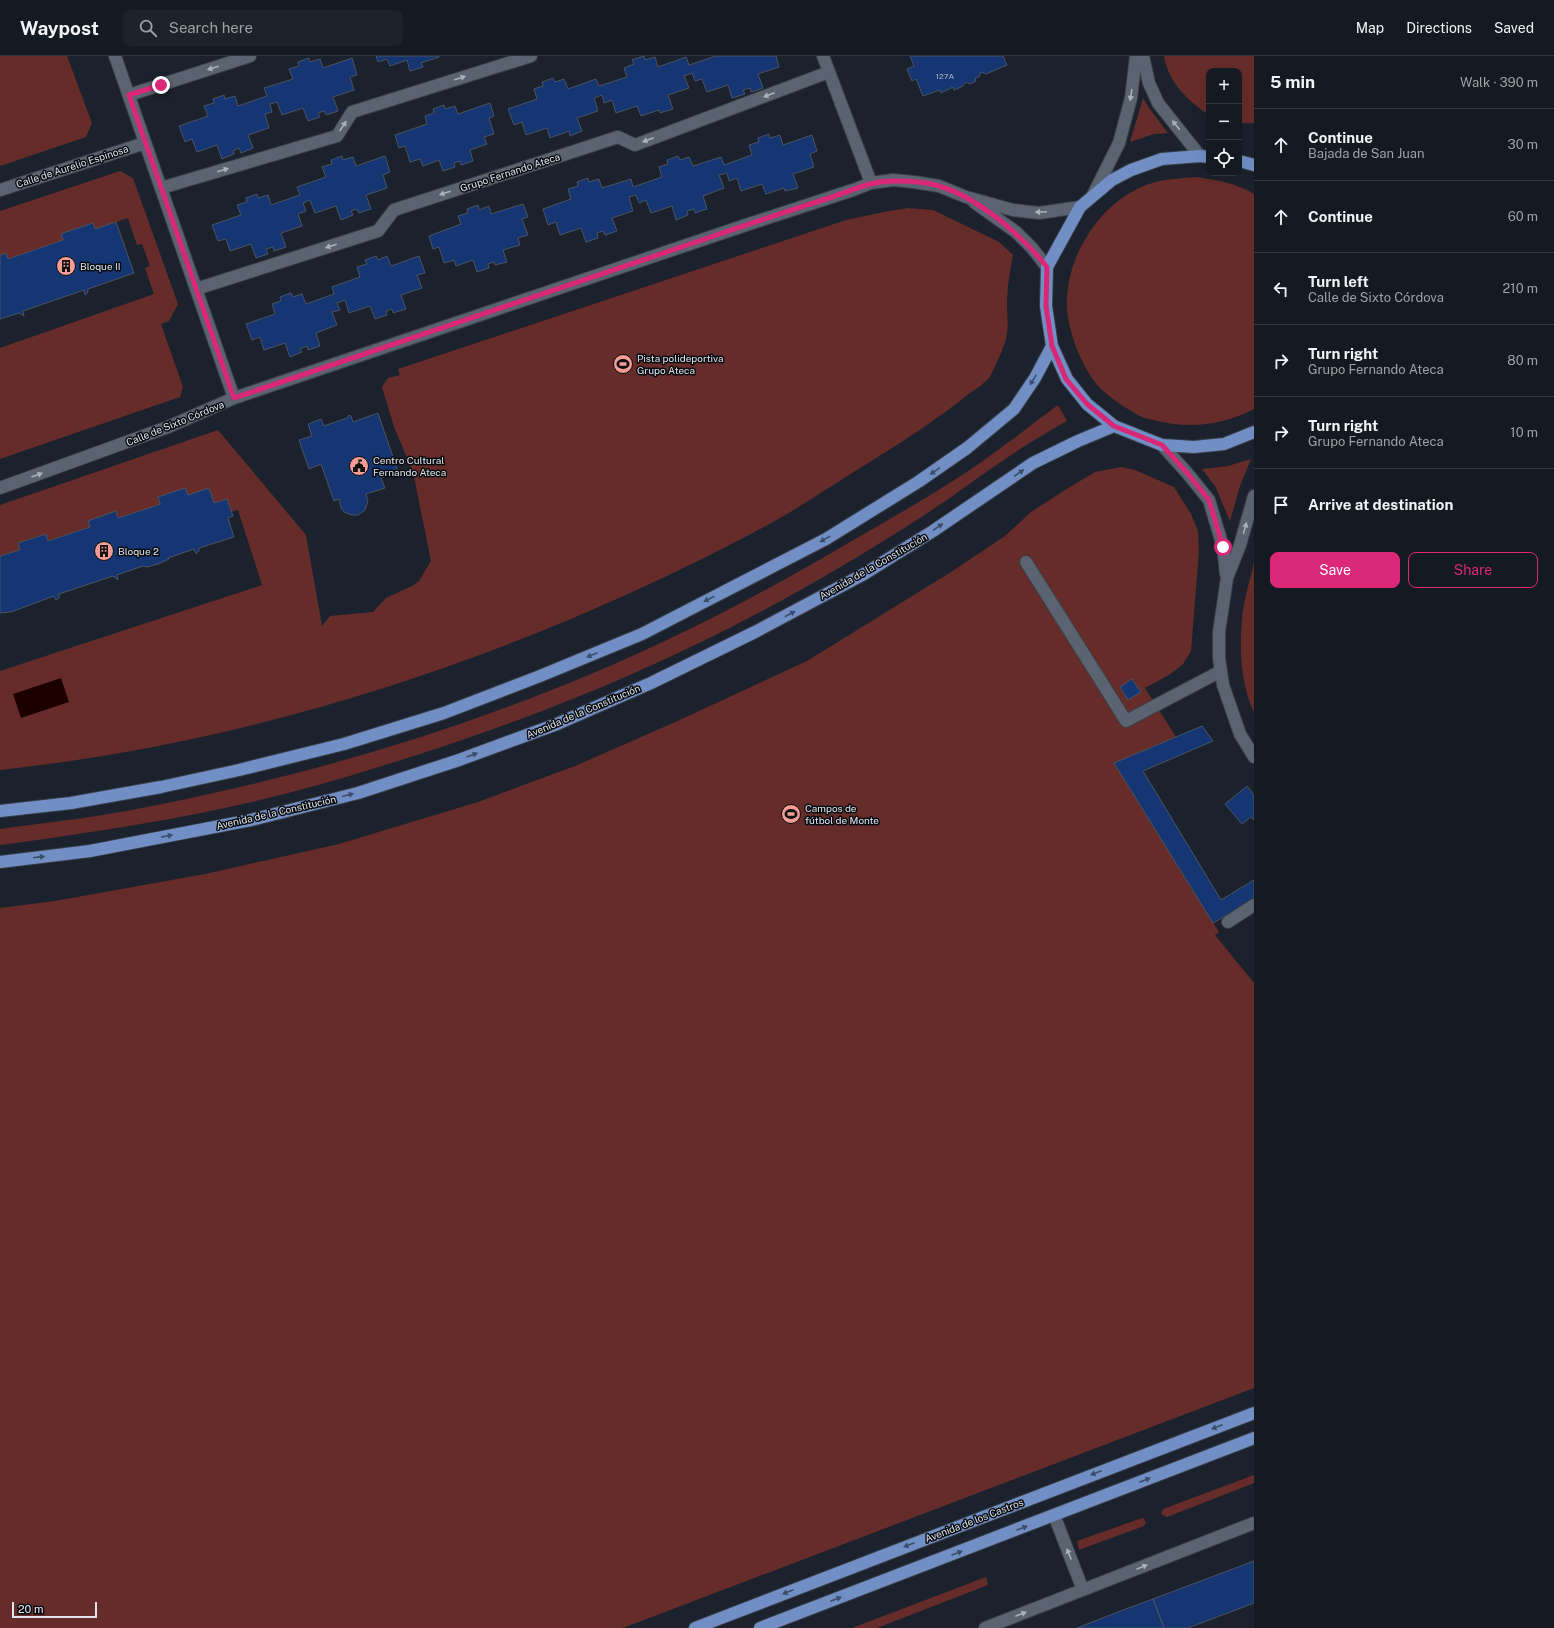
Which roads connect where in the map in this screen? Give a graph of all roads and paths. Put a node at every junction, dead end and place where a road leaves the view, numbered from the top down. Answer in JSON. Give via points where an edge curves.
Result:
{"nodes":[{"id":1,"x":115,"y":56,"type":"edge"},
{"id":2,"x":250,"y":56,"type":"edge"},
{"id":3,"x":531,"y":56,"type":"edge"},
{"id":4,"x":823,"y":56,"type":"edge"},
{"id":5,"x":1136,"y":56,"type":"edge"},
{"id":6,"x":1143,"y":56,"type":"edge"},
{"id":7,"x":829,"y":72,"type":"junction"},
{"id":8,"x":129,"y":95,"type":"junction"},
{"id":9,"x":145,"y":143,"type":"junction"},
{"id":10,"x":1204,"y":156,"type":"edge"},
{"id":11,"x":1242,"y":162,"type":"edge"},
{"id":12,"x":1254,"y":165,"type":"edge"},
{"id":13,"x":872,"y":183,"type":"junction"},
{"id":14,"x":161,"y":188,"type":"junction"},
{"id":15,"x":0,"y":190,"type":"edge"},
{"id":16,"x":1093,"y":195,"type":"junction"},
{"id":17,"x":966,"y":197,"type":"junction"},
{"id":18,"x":1080,"y":207,"type":"junction"},
{"id":19,"x":1047,"y":267,"type":"junction"},
{"id":20,"x":196,"y":289,"type":"junction"},
{"id":21,"x":1052,"y":346,"type":"junction"},
{"id":22,"x":234,"y":398,"type":"junction"},
{"id":23,"x":1114,"y":426,"type":"junction"},
{"id":24,"x":1254,"y":432,"type":"edge"},
{"id":25,"x":1162,"y":445,"type":"junction"},
{"id":26,"x":0,"y":488,"type":"edge"},
{"id":27,"x":1254,"y":496,"type":"edge"},
{"id":28,"x":1026,"y":562,"type":"dead end"},
{"id":29,"x":1226,"y":578,"type":"junction"},
{"id":30,"x":1221,"y":671,"type":"junction"},
{"id":31,"x":1254,"y":757,"type":"edge"},
{"id":32,"x":0,"y":811,"type":"edge"},
{"id":33,"x":0,"y":862,"type":"edge"},
{"id":34,"x":1254,"y":905,"type":"edge"},
{"id":35,"x":1228,"y":922,"type":"dead end"},
{"id":36,"x":1254,"y":1413,"type":"edge"},
{"id":37,"x":1254,"y":1438,"type":"edge"},
{"id":38,"x":1054,"y":1515,"type":"junction"},
{"id":39,"x":1254,"y":1523,"type":"edge"},
{"id":40,"x":1083,"y":1590,"type":"junction"},
{"id":41,"x":695,"y":1628,"type":"edge"},
{"id":42,"x":760,"y":1628,"type":"edge"},
{"id":43,"x":985,"y":1628,"type":"edge"}],
"edges":[{"from":1,"to":8,"type":"street"},
{"from":2,"to":8,"type":"street","one_way":true},
{"from":14,"to":3,"type":"street","one_way":true,"via":[[337,136],[352,112]]},
{"from":4,"to":7,"type":"street"},
{"from":5,"to":16,"type":"street","one_way":true,"via":[[1131,98],[1119,143]]},
{"from":10,"to":6,"type":"street","one_way":true,"via":[[1158,104],[1149,83]]},
{"from":7,"to":13,"type":"street"},
{"from":7,"to":20,"type":"street","name":"Grupo Fernando Ateca","one_way":true,"via":[[635,145],[618,136],[394,210],[378,230]]},
{"from":8,"to":9,"type":"street"},
{"from":9,"to":14,"type":"street"},
{"from":9,"to":15,"type":"street","name":"Calle de Aurelio Espinosa"},
{"from":10,"to":16,"type":"main road","via":[[1162,159],[1131,170],[1112,180]]},
{"from":11,"to":12,"type":"main road"},
{"from":13,"to":17,"type":"street","name":"Calle de Sixto Córdova","via":[[893,180],[914,182],[939,186]]},
{"from":13,"to":22,"type":"street","name":"Calle de Sixto Córdova"},
{"from":14,"to":20,"type":"street"},
{"from":16,"to":18,"type":"main road"},
{"from":18,"to":17,"type":"street","name":"Calle de Sixto Córdova","one_way":true,"via":[[1039,213],[1013,210]]},
{"from":17,"to":19,"type":"street","name":"Calle de Sixto Córdova","via":[[1016,232]]},
{"from":18,"to":19,"type":"main road"},
{"from":19,"to":21,"type":"main road","via":[[1046,306]]},
{"from":20,"to":22,"type":"street"},
{"from":21,"to":23,"type":"main road","via":[[1066,379],[1087,404]]},
{"from":21,"to":32,"type":"main road","one_way":true,"via":[[1014,409],[967,448],[826,539],[642,634],[444,713],[344,744],[161,787],[71,804]]},
{"from":26,"to":22,"type":"street","name":"Calle de Sixto Córdova","one_way":true,"via":[[168,428]]},
{"from":23,"to":25,"type":"main road"},
{"from":33,"to":23,"type":"main road","name":"Avenida de la Constitución","one_way":true,"via":[[90,851],[250,820],[358,793],[557,724],[651,683],[864,574],[1033,463]]},
{"from":24,"to":25,"type":"main road","via":[[1224,444],[1194,447]]},
{"from":25,"to":29,"type":"street","via":[[1209,500],[1223,547]]},
{"from":29,"to":27,"type":"street","one_way":true,"via":[[1240,545]]},
{"from":28,"to":30,"type":"street","via":[[1126,721]]},
{"from":29,"to":30,"type":"street","via":[[1219,632]]},
{"from":30,"to":31,"type":"street","via":[[1223,685],[1240,734]]},
{"from":34,"to":35,"type":"street"},
{"from":36,"to":41,"type":"main road","name":"Avenida de los Castros","one_way":true},
{"from":38,"to":37,"type":"main road","one_way":true},
{"from":40,"to":38,"type":"street","one_way":true},
{"from":42,"to":38,"type":"main road","one_way":true},
{"from":40,"to":39,"type":"street","one_way":true},
{"from":43,"to":40,"type":"street","one_way":true}]}
